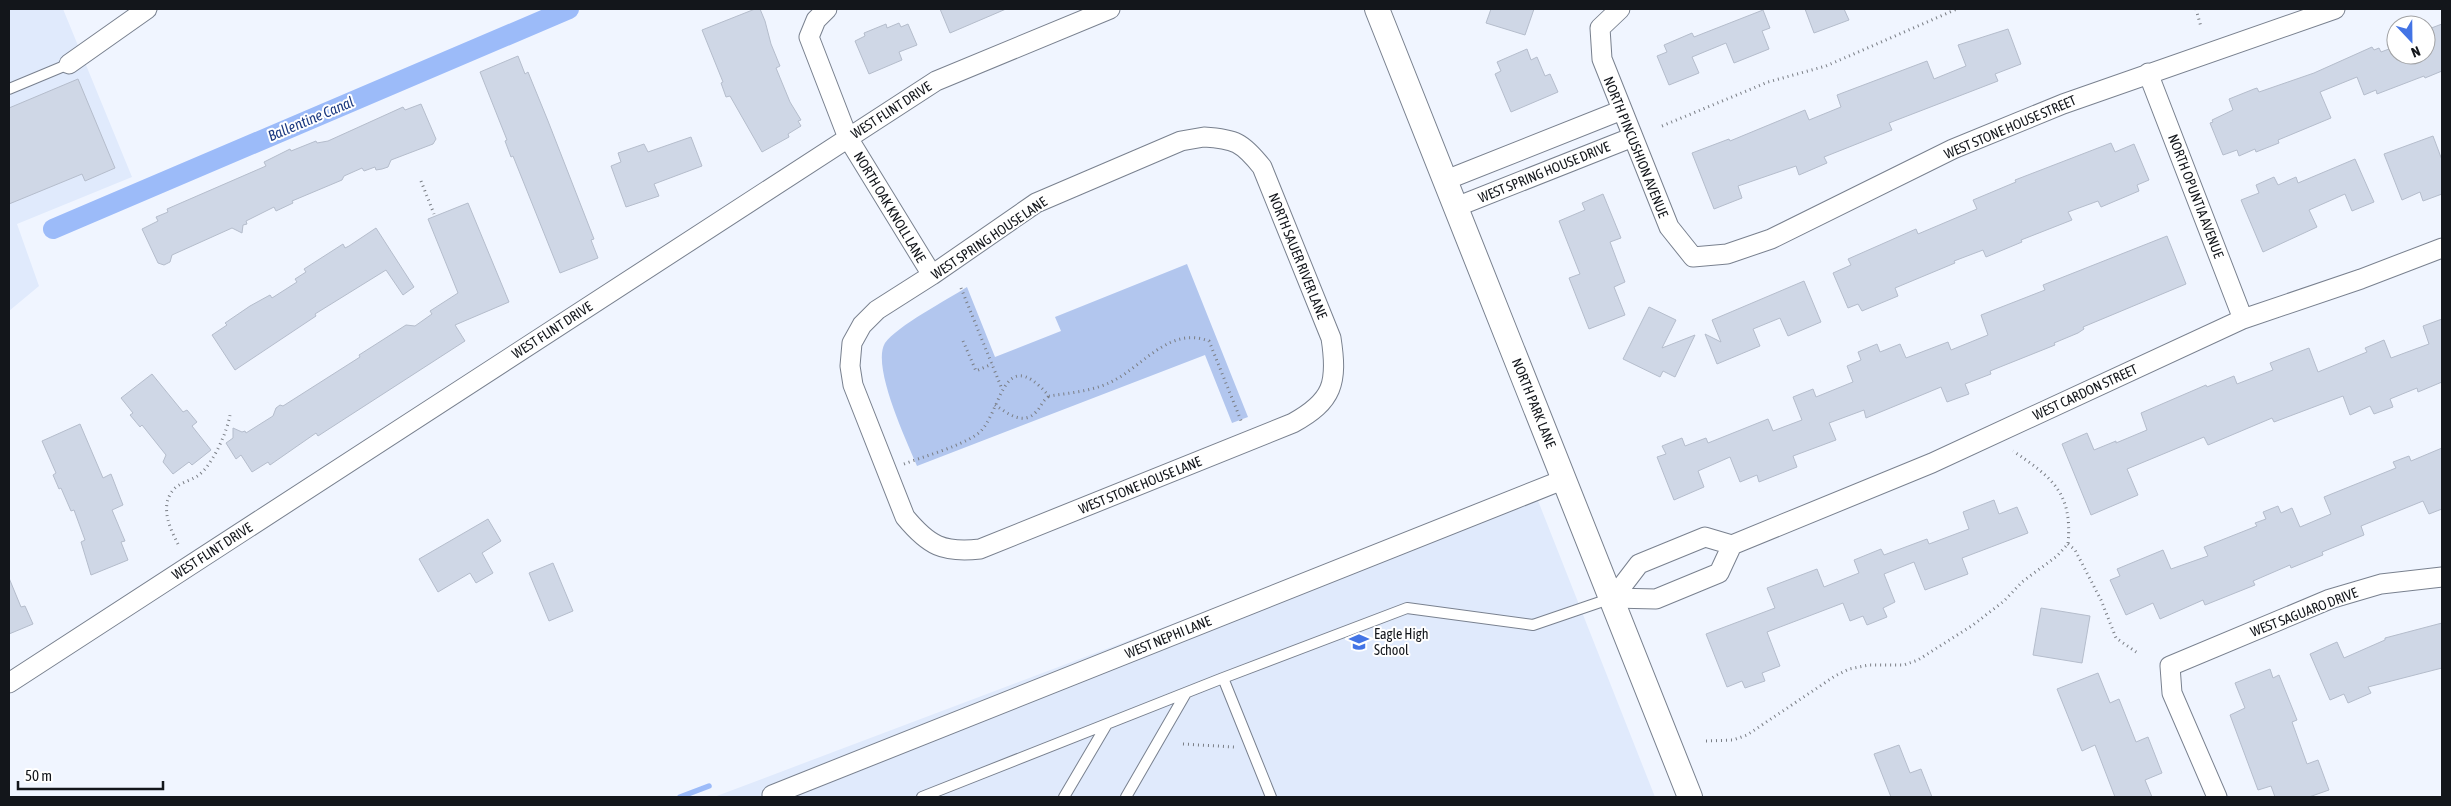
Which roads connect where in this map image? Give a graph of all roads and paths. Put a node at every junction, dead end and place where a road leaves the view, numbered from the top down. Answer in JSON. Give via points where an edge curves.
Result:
{"nodes":[{"id":1,"x":147,"y":9,"type":"edge"},
{"id":2,"x":827,"y":9,"type":"edge"},
{"id":3,"x":1110,"y":9,"type":"edge"},
{"id":4,"x":1377,"y":9,"type":"edge"},
{"id":5,"x":1620,"y":9,"type":"edge"},
{"id":6,"x":1957,"y":9,"type":"edge"},
{"id":7,"x":2196,"y":9,"type":"edge"},
{"id":8,"x":2334,"y":9,"type":"edge"},
{"id":9,"x":2201,"y":27,"type":"dead end"},
{"id":10,"x":69,"y":64,"type":"joint"},
{"id":11,"x":2148,"y":73,"type":"junction"},
{"id":12,"x":9,"y":89,"type":"edge"},
{"id":13,"x":1622,"y":110,"type":"junction"},
{"id":14,"x":1662,"y":126,"type":"dead end"},
{"id":15,"x":1633,"y":137,"type":"junction"},
{"id":16,"x":848,"y":138,"type":"junction"},
{"id":17,"x":1230,"y":139,"type":"joint"},
{"id":18,"x":1446,"y":180,"type":"junction"},
{"id":19,"x":421,"y":181,"type":"dead end"},
{"id":20,"x":1456,"y":207,"type":"junction"},
{"id":21,"x":434,"y":214,"type":"dead end"},
{"id":22,"x":2442,"y":248,"type":"edge"},
{"id":23,"x":1693,"y":257,"type":"joint"},
{"id":24,"x":932,"y":275,"type":"junction"},
{"id":25,"x":961,"y":288,"type":"dead end"},
{"id":26,"x":2243,"y":319,"type":"junction"},
{"id":27,"x":963,"y":341,"type":"dead end"},
{"id":28,"x":992,"y":364,"type":"junction"},
{"id":29,"x":1002,"y":389,"type":"junction"},
{"id":30,"x":1331,"y":389,"type":"joint"},
{"id":31,"x":1049,"y":396,"type":"junction"},
{"id":32,"x":995,"y":405,"type":"junction"},
{"id":33,"x":230,"y":415,"type":"dead end"},
{"id":34,"x":1245,"y":430,"type":"dead end"},
{"id":35,"x":2013,"y":451,"type":"dead end"},
{"id":36,"x":904,"y":464,"type":"dead end"},
{"id":37,"x":1565,"y":479,"type":"junction"},
{"id":38,"x":178,"y":544,"type":"dead end"},
{"id":39,"x":2068,"y":544,"type":"junction"},
{"id":40,"x":936,"y":545,"type":"joint"},
{"id":41,"x":1732,"y":545,"type":"junction"},
{"id":42,"x":2442,"y":576,"type":"edge"},
{"id":43,"x":1613,"y":598,"type":"junction"},
{"id":44,"x":2139,"y":654,"type":"dead end"},
{"id":45,"x":1223,"y":678,"type":"junction"},
{"id":46,"x":9,"y":683,"type":"edge"},
{"id":47,"x":1186,"y":693,"type":"junction"},
{"id":48,"x":1107,"y":724,"type":"junction"},
{"id":49,"x":1706,"y":741,"type":"dead end"},
{"id":50,"x":1183,"y":744,"type":"dead end"},
{"id":51,"x":1234,"y":747,"type":"dead end"},
{"id":52,"x":771,"y":796,"type":"edge"},
{"id":53,"x":922,"y":797,"type":"edge"},
{"id":54,"x":1064,"y":797,"type":"edge"},
{"id":55,"x":1126,"y":797,"type":"edge"},
{"id":56,"x":1272,"y":797,"type":"edge"},
{"id":57,"x":1690,"y":797,"type":"edge"},
{"id":58,"x":2217,"y":797,"type":"edge"}],
"edges":[{"from":1,"to":10,"type":"street"},
{"from":2,"to":16,"type":"street","name":"NORTH OAK KNOLL LANE","via":[[816,20],[809,37]]},
{"from":3,"to":16,"type":"street","name":"WEST FLINT DRIVE","via":[[936,81]]},
{"from":4,"to":18,"type":"street","name":"NORTH PARK LANE"},
{"from":5,"to":13,"type":"street","name":"NORTH PINCUSHION AVENUE","via":[[1600,28],[1602,59]]},
{"from":6,"to":14,"type":"path","via":[[1826,66],[1768,82]]},
{"from":7,"to":9,"type":"path"},
{"from":8,"to":11,"type":"street","name":"WEST STONE HOUSE STREET"},
{"from":10,"to":12,"type":"lane"},
{"from":11,"to":23,"type":"street","name":"WEST STONE HOUSE STREET","via":[[1953,149],[1772,239],[1727,254]]},
{"from":11,"to":26,"type":"street","name":"NORTH OPUNTIA AVENUE"},
{"from":13,"to":15,"type":"street","name":"NORTH PINCUSHION AVENUE"},
{"from":13,"to":18,"type":"street","name":"WEST SPRING HOUSE DRIVE"},
{"from":15,"to":20,"type":"street","name":"WEST SPRING HOUSE DRIVE"},
{"from":15,"to":23,"type":"street","name":"NORTH PINCUSHION AVENUE","via":[[1668,228]]},
{"from":16,"to":24,"type":"street","name":"NORTH OAK KNOLL LANE"},
{"from":16,"to":46,"type":"street","name":"WEST FLINT DRIVE"},
{"from":17,"to":24,"type":"street","name":"WEST SPRING HOUSE LANE","via":[[1204,137],[1181,141],[1036,203]]},
{"from":17,"to":30,"type":"street","name":"NORTH SAUER RIVER LANE","via":[[1250,151],[1262,167],[1331,338],[1335,364]]},
{"from":18,"to":20,"type":"street","name":"NORTH PARK LANE"},
{"from":19,"to":21,"type":"path"},
{"from":20,"to":37,"type":"street","name":"NORTH PARK LANE"},
{"from":22,"to":26,"type":"street","name":"WEST CARDON STREET"},
{"from":24,"to":40,"type":"street","name":"WEST SPRING HOUSE LANE","via":[[877,310],[862,325],[852,343],[850,366],[853,385],[905,517],[919,534]]},
{"from":25,"to":28,"type":"path"},
{"from":26,"to":41,"type":"street","name":"WEST CARDON STREET","via":[[1932,463]]},
{"from":27,"to":28,"type":"path","via":[[976,371]]},
{"from":28,"to":29,"type":"path"},
{"from":29,"to":31,"type":"path","via":[[1014,378],[1024,377],[1036,381]]},
{"from":29,"to":32,"type":"path"},
{"from":30,"to":40,"type":"street","name":"WEST STONE HOUSE LANE","via":[[1316,410],[1293,423],[980,549],[956,551]]},
{"from":31,"to":32,"type":"path","via":[[1032,416],[1024,419]]},
{"from":31,"to":34,"type":"path","via":[[1096,388],[1114,381],[1173,340],[1201,338],[1209,341],[1212,347]]},
{"from":32,"to":36,"type":"path","via":[[977,435]]},
{"from":33,"to":38,"type":"path","via":[[228,429],[210,464],[199,475],[176,487],[167,498],[171,531]]},
{"from":35,"to":39,"type":"path","via":[[2056,484],[2070,530]]},
{"from":37,"to":43,"type":"street","name":"NORTH PARK LANE"},
{"from":37,"to":52,"type":"street","name":"WEST NEPHI LANE"},
{"from":39,"to":44,"type":"path","via":[[2075,550],[2101,600],[2116,638]]},
{"from":39,"to":49,"type":"path","via":[[1988,613],[1918,660],[1849,669],[1747,735],[1733,740]]},
{"from":41,"to":43,"type":"street","via":[[1719,573],[1656,599]]},
{"from":41,"to":43,"type":"street","via":[[1705,537],[1639,564]]},
{"from":42,"to":58,"type":"street","name":"WEST SAGUARO DRIVE","via":[[2381,584],[2330,599],[2170,666],[2172,693]]},
{"from":43,"to":45,"type":"lane","via":[[1533,626],[1407,608]]},
{"from":43,"to":57,"type":"street","name":"NORTH PARK LANE"},
{"from":45,"to":47,"type":"lane"},
{"from":45,"to":56,"type":"lane"},
{"from":47,"to":48,"type":"lane"},
{"from":47,"to":55,"type":"lane"},
{"from":48,"to":53,"type":"lane"},
{"from":48,"to":54,"type":"lane"},
{"from":50,"to":51,"type":"path"}]}
